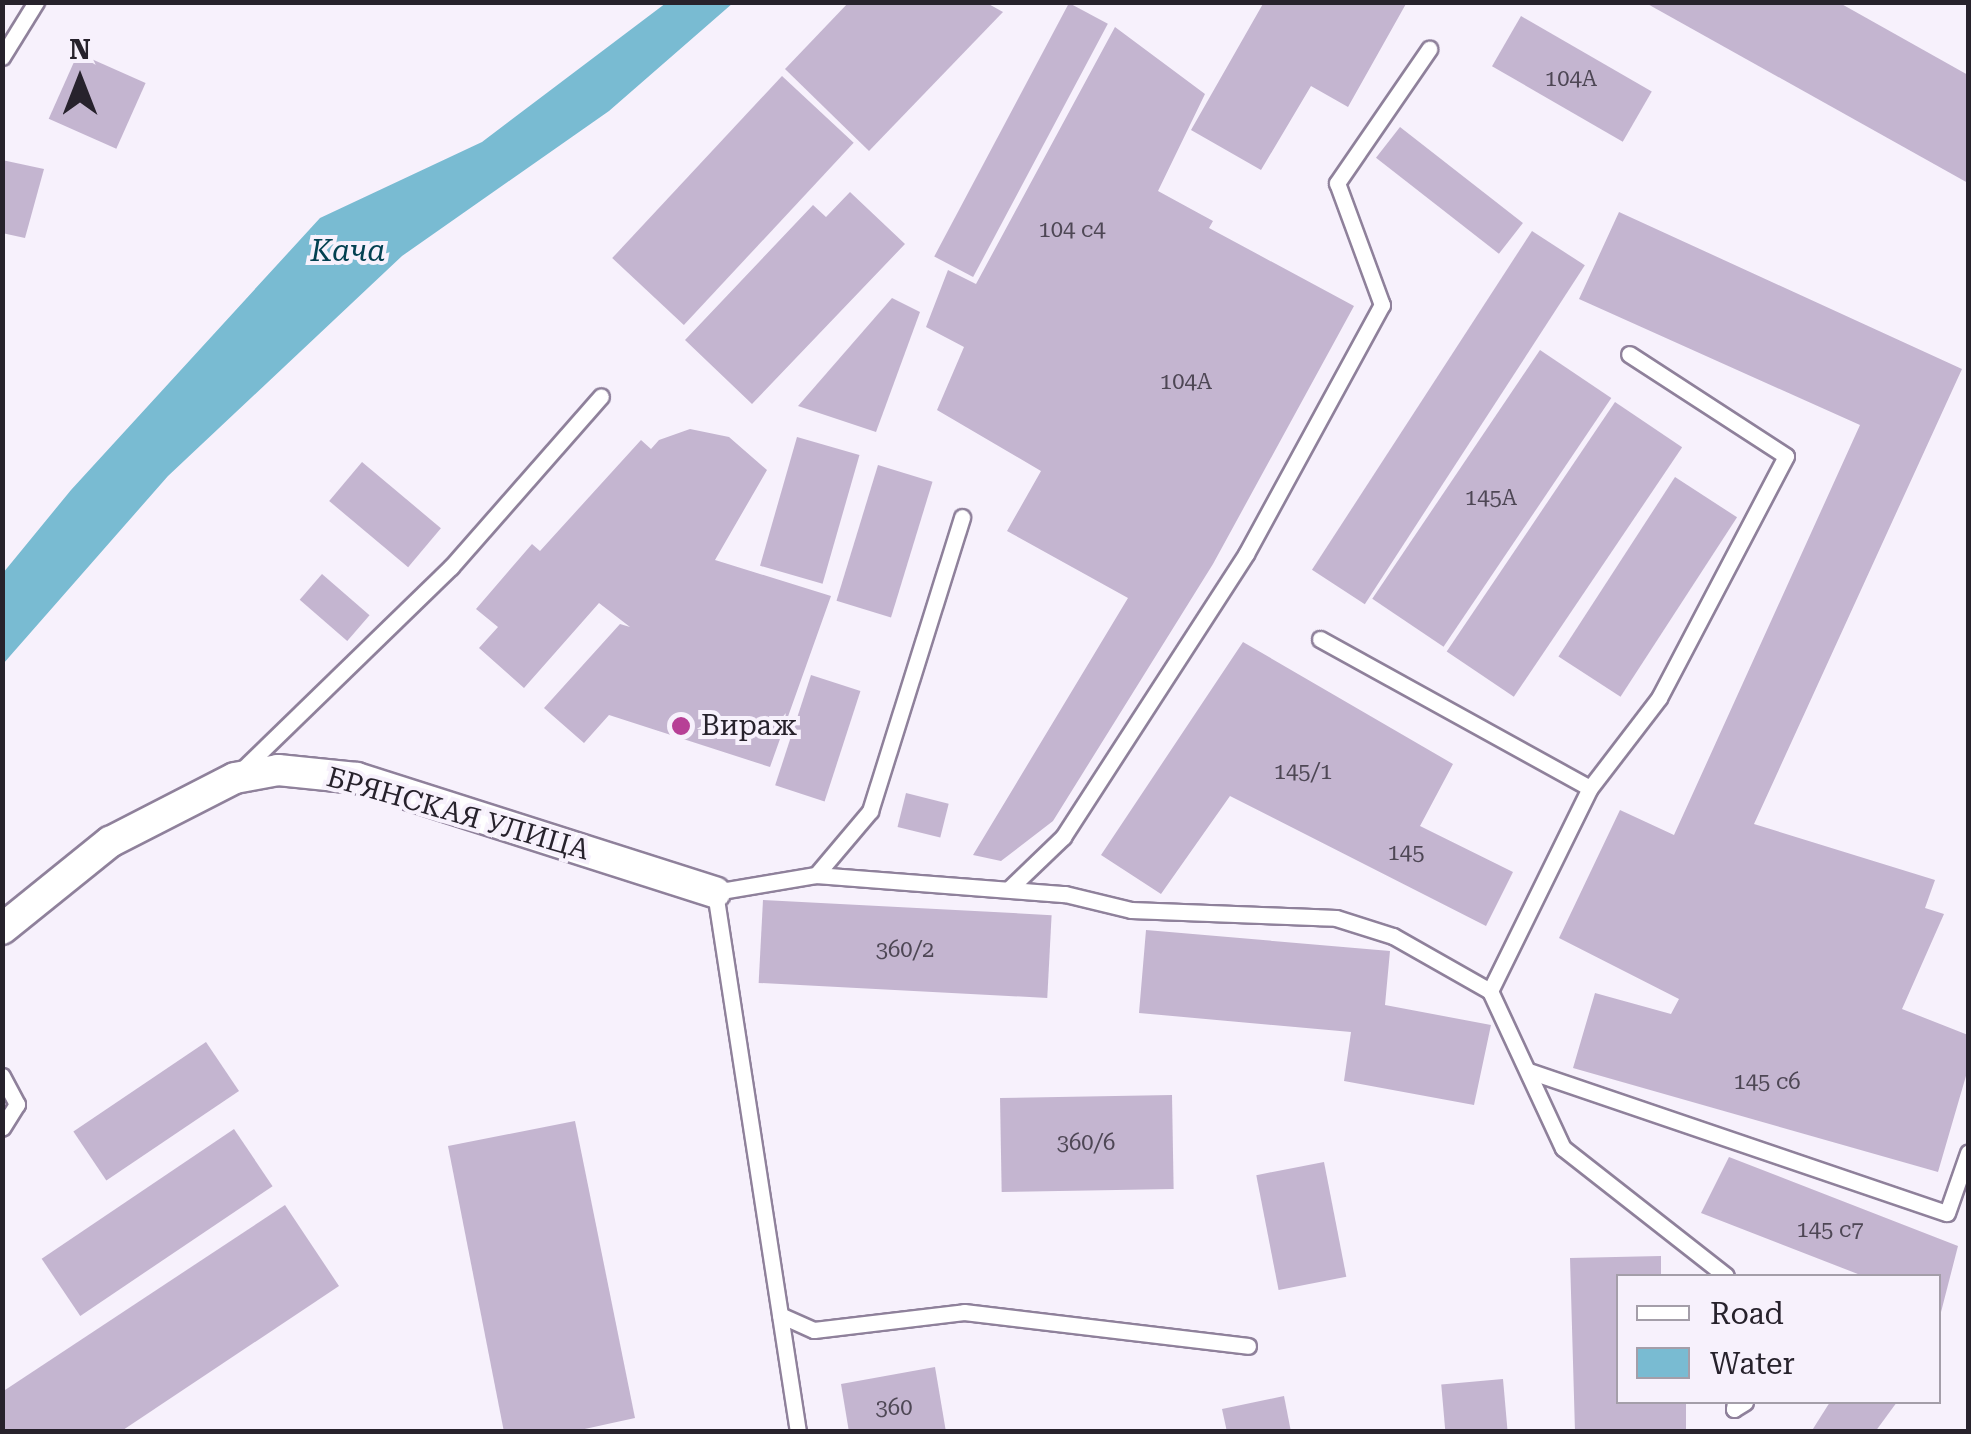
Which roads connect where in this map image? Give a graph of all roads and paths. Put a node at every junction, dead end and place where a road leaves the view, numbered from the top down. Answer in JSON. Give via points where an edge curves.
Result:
{"nodes":[{"id":1,"x":36,"y":2,"type":"edge"},
{"id":2,"x":1429,"y":49,"type":"dead end"},
{"id":3,"x":2,"y":57,"type":"edge"},
{"id":4,"x":1629,"y":354,"type":"dead end"},
{"id":5,"x":601,"y":396,"type":"dead end"},
{"id":6,"x":962,"y":517,"type":"dead end"},
{"id":7,"x":1320,"y":639,"type":"dead end"},
{"id":8,"x":235,"y":778,"type":"junction"},
{"id":9,"x":1590,"y":788,"type":"junction"},
{"id":10,"x":816,"y":874,"type":"junction"},
{"id":11,"x":1010,"y":888,"type":"junction"},
{"id":12,"x":715,"y":892,"type":"junction"},
{"id":13,"x":2,"y":929,"type":"edge"},
{"id":14,"x":1490,"y":992,"type":"junction"},
{"id":15,"x":1530,"y":1070,"type":"junction"},
{"id":16,"x":2,"y":1076,"type":"edge"},
{"id":17,"x":2,"y":1128,"type":"edge"},
{"id":18,"x":1968,"y":1153,"type":"edge"},
{"id":19,"x":1723,"y":1274,"type":"edge"},
{"id":20,"x":780,"y":1316,"type":"junction"},
{"id":21,"x":1248,"y":1346,"type":"dead end"},
{"id":22,"x":798,"y":1432,"type":"edge"}],
"edges":[{"from":1,"to":3,"type":"lane"},
{"from":2,"to":11,"type":"lane","via":[[1337,183],[1382,305],[1246,554],[1064,837]]},
{"from":4,"to":9,"type":"lane","via":[[1786,456],[1659,698]]},
{"from":5,"to":8,"type":"lane","via":[[451,567]]},
{"from":6,"to":10,"type":"lane","via":[[870,812]]},
{"from":7,"to":9,"type":"lane"},
{"from":8,"to":12,"type":"street","name":"БРЯНСКАЯ УЛИЦА","via":[[302,769],[357,778]]},
{"from":8,"to":13,"type":"street","name":"БРЯНСКАЯ УЛИЦА","via":[[110,842]]},
{"from":9,"to":14,"type":"lane"},
{"from":10,"to":11,"type":"lane"},
{"from":10,"to":12,"type":"lane"},
{"from":11,"to":14,"type":"lane","via":[[1131,910],[1336,918],[1393,936]]},
{"from":12,"to":20,"type":"lane"},
{"from":14,"to":15,"type":"lane"},
{"from":15,"to":18,"type":"lane","via":[[1947,1214]]},
{"from":15,"to":19,"type":"lane","via":[[1562,1148]]},
{"from":16,"to":17,"type":"lane","via":[[17,1104]]},
{"from":20,"to":21,"type":"lane","via":[[814,1330],[964,1312]]},
{"from":20,"to":22,"type":"lane"}]}
